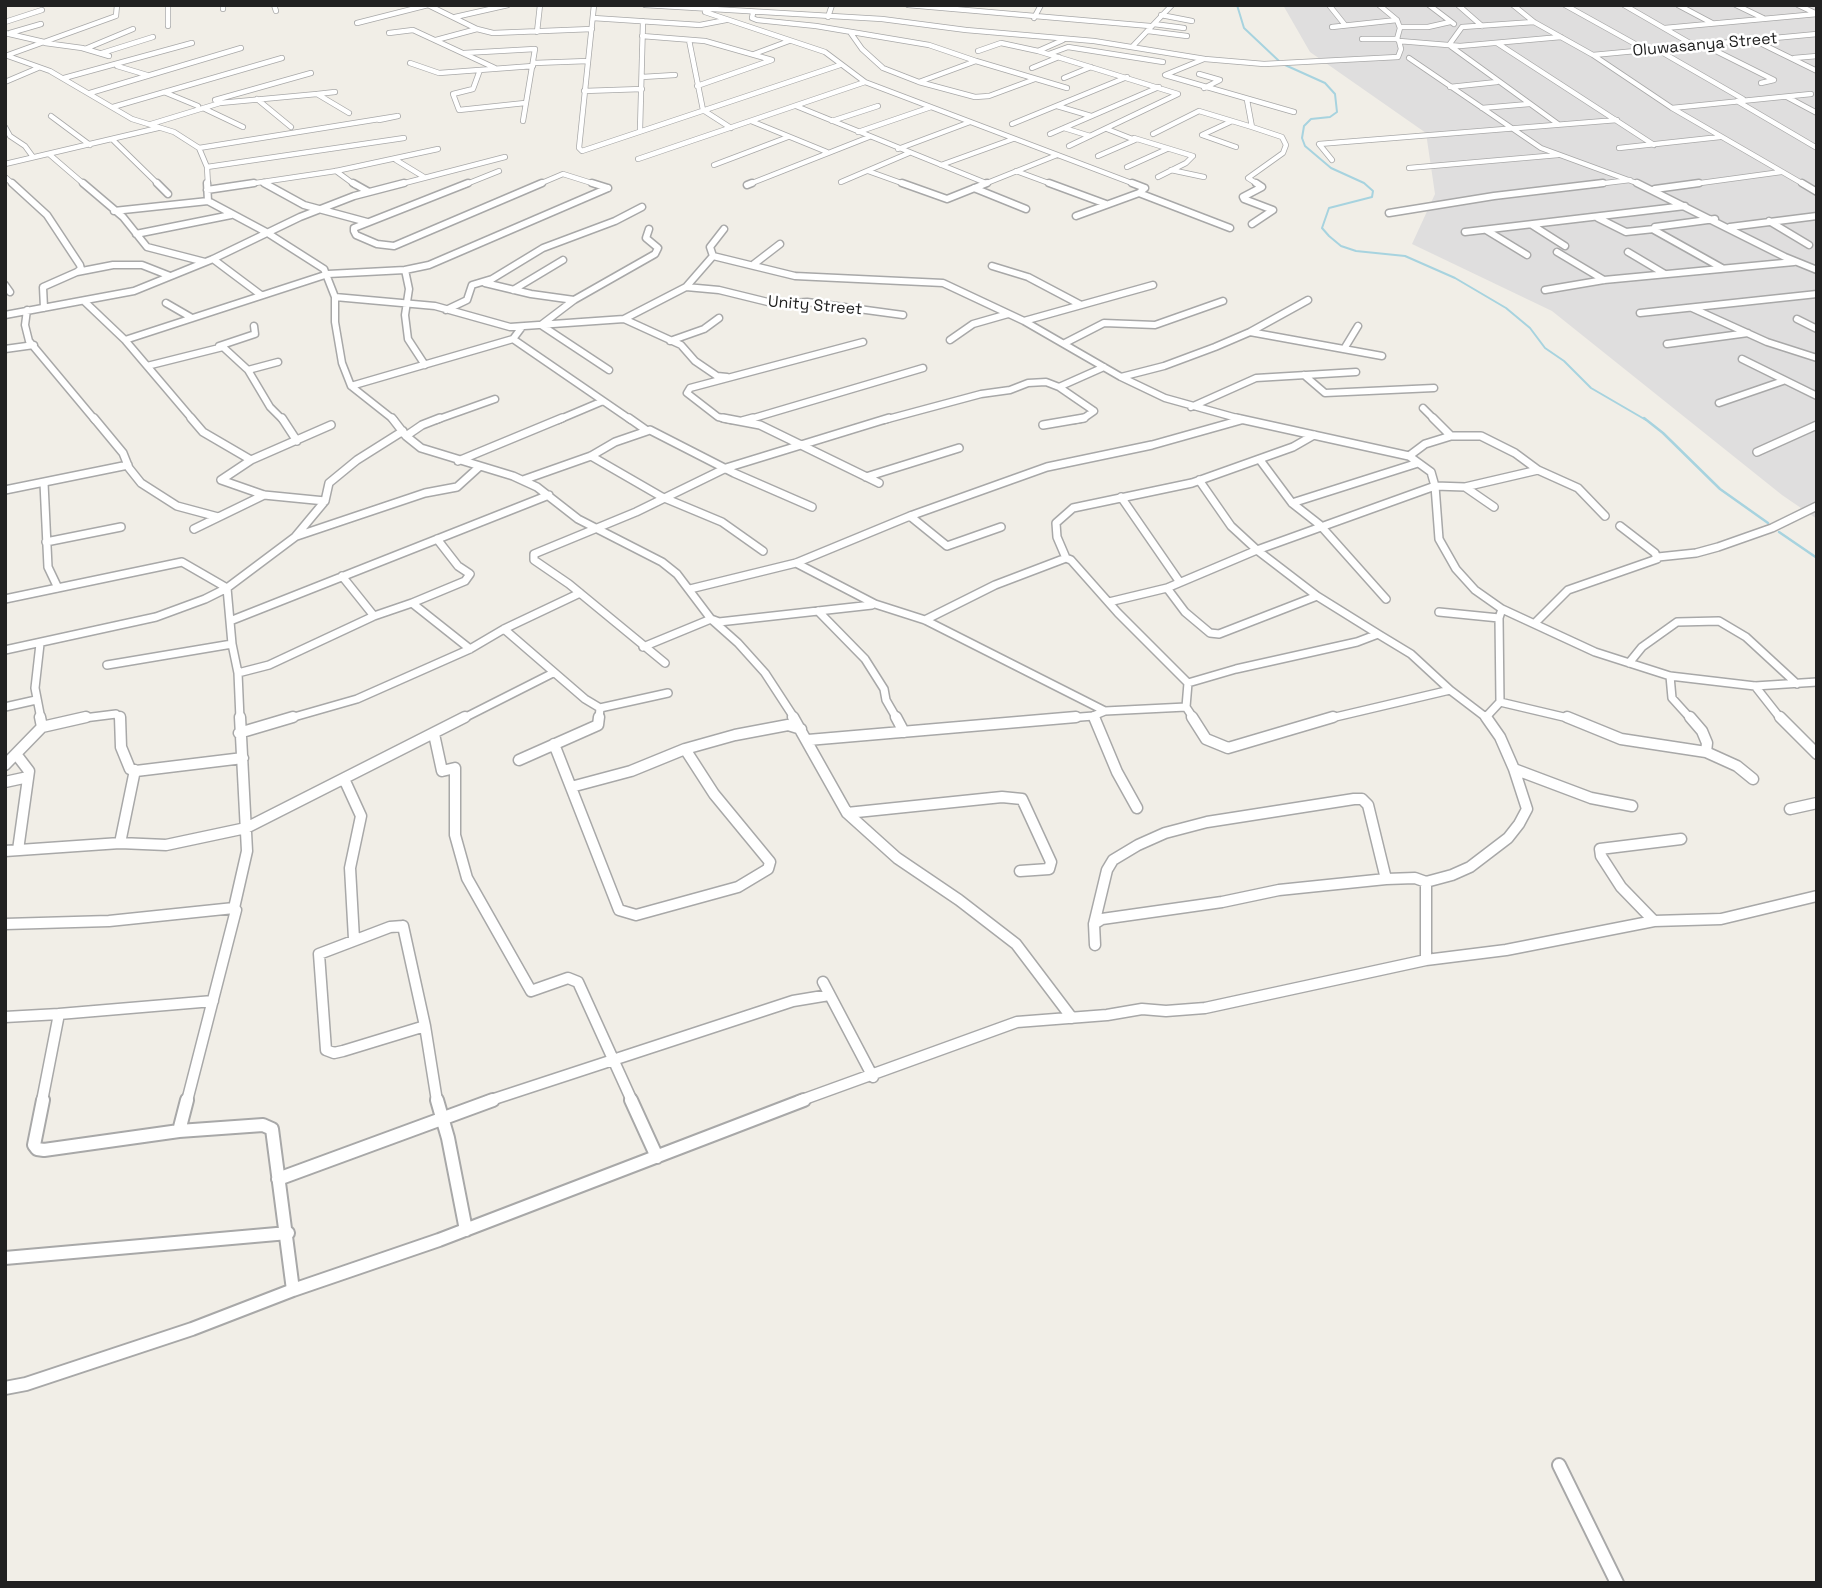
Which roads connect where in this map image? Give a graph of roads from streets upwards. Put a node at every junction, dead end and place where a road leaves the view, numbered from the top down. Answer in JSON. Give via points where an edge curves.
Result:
{"nodes":[{"id":1,"x":117,"y":5,"type":"edge"},
{"id":2,"x":168,"y":5,"type":"edge"},
{"id":3,"x":404,"y":5,"type":"edge"},
{"id":4,"x":508,"y":5,"type":"edge"},
{"id":5,"x":540,"y":5,"type":"edge"},
{"id":6,"x":594,"y":5,"type":"edge"},
{"id":7,"x":645,"y":5,"type":"edge"},
{"id":8,"x":781,"y":5,"type":"edge"},
{"id":9,"x":832,"y":5,"type":"edge"},
{"id":10,"x":908,"y":5,"type":"edge"},
{"id":11,"x":1041,"y":5,"type":"edge"},
{"id":12,"x":1172,"y":5,"type":"edge"},
{"id":13,"x":1329,"y":5,"type":"edge"},
{"id":14,"x":1379,"y":5,"type":"edge"},
{"id":15,"x":1429,"y":5,"type":"edge"},
{"id":16,"x":1458,"y":5,"type":"edge"},
{"id":17,"x":1513,"y":5,"type":"edge"},
{"id":18,"x":1565,"y":5,"type":"edge"},
{"id":19,"x":1625,"y":5,"type":"edge"},
{"id":20,"x":1678,"y":5,"type":"edge"},
{"id":21,"x":1736,"y":5,"type":"edge"},
{"id":22,"x":1798,"y":5,"type":"edge"},
{"id":23,"x":942,"y":7,"type":"edge"},
{"id":24,"x":697,"y":8,"type":"junction"},
{"id":25,"x":410,"y":9,"type":"junction"},
{"id":26,"x":42,"y":10,"type":"dead end"},
{"id":27,"x":753,"y":13,"type":"junction"},
{"id":28,"x":984,"y":14,"type":"junction"},
{"id":29,"x":1817,"y":14,"type":"edge"},
{"id":30,"x":776,"y":15,"type":"junction"},
{"id":31,"x":1161,"y":16,"type":"junction"},
{"id":32,"x":828,"y":17,"type":"junction"},
{"id":33,"x":454,"y":18,"type":"junction"},
{"id":34,"x":593,"y":18,"type":"junction"},
{"id":35,"x":1034,"y":18,"type":"junction"},
{"id":36,"x":1765,"y":19,"type":"junction"},
{"id":37,"x":726,"y":20,"type":"junction"},
{"id":38,"x":976,"y":20,"type":"dead end"},
{"id":39,"x":1397,"y":20,"type":"junction"},
{"id":40,"x":643,"y":21,"type":"junction"},
{"id":41,"x":1192,"y":21,"type":"dead end"},
{"id":42,"x":5,"y":22,"type":"edge"},
{"id":43,"x":1450,"y":22,"type":"junction"},
{"id":44,"x":1534,"y":22,"type":"junction"},
{"id":45,"x":358,"y":23,"type":"dead end"},
{"id":46,"x":41,"y":24,"type":"dead end"},
{"id":47,"x":1713,"y":24,"type":"junction"},
{"id":48,"x":971,"y":25,"type":"dead end"},
{"id":49,"x":1345,"y":25,"type":"junction"},
{"id":50,"x":168,"y":26,"type":"dead end"},
{"id":51,"x":1482,"y":26,"type":"junction"},
{"id":52,"x":1151,"y":27,"type":"junction"},
{"id":53,"x":1332,"y":27,"type":"dead end"},
{"id":54,"x":1400,"y":27,"type":"junction"},
{"id":55,"x":1462,"y":27,"type":"junction"},
{"id":56,"x":1184,"y":28,"type":"dead end"},
{"id":57,"x":1665,"y":28,"type":"junction"},
{"id":58,"x":133,"y":29,"type":"dead end"},
{"id":59,"x":477,"y":29,"type":"junction"},
{"id":60,"x":592,"y":29,"type":"junction"},
{"id":61,"x":965,"y":30,"type":"junction"},
{"id":62,"x":537,"y":32,"type":"junction"},
{"id":63,"x":850,"y":32,"type":"junction"},
{"id":64,"x":7,"y":33,"type":"edge"},
{"id":65,"x":389,"y":33,"type":"dead end"},
{"id":66,"x":1817,"y":34,"type":"edge"},
{"id":67,"x":642,"y":36,"type":"junction"},
{"id":68,"x":1187,"y":36,"type":"dead end"},
{"id":69,"x":153,"y":37,"type":"dead end"},
{"id":70,"x":1561,"y":37,"type":"junction"},
{"id":71,"x":1066,"y":38,"type":"junction"},
{"id":72,"x":1362,"y":39,"type":"dead end"},
{"id":73,"x":436,"y":40,"type":"junction"},
{"id":74,"x":689,"y":40,"type":"junction"},
{"id":75,"x":1398,"y":40,"type":"junction"},
{"id":76,"x":1756,"y":40,"type":"junction"},
{"id":77,"x":789,"y":41,"type":"junction"},
{"id":78,"x":44,"y":43,"type":"junction"},
{"id":79,"x":192,"y":43,"type":"dead end"},
{"id":80,"x":1497,"y":43,"type":"junction"},
{"id":81,"x":1449,"y":45,"type":"junction"},
{"id":82,"x":1705,"y":45,"type":"junction"},
{"id":83,"x":1695,"y":46,"type":"junction"},
{"id":84,"x":1132,"y":47,"type":"junction"},
{"id":85,"x":241,"y":48,"type":"dead end"},
{"id":86,"x":85,"y":49,"type":"junction"},
{"id":87,"x":1401,"y":49,"type":"junction"},
{"id":88,"x":1657,"y":50,"type":"junction"},
{"id":89,"x":978,"y":51,"type":"dead end"},
{"id":90,"x":1038,"y":51,"type":"junction"},
{"id":91,"x":1647,"y":51,"type":"junction"},
{"id":92,"x":464,"y":53,"type":"junction"},
{"id":93,"x":100,"y":54,"type":"junction"},
{"id":94,"x":754,"y":54,"type":"junction"},
{"id":95,"x":1049,"y":54,"type":"junction"},
{"id":96,"x":7,"y":55,"type":"edge"},
{"id":97,"x":1593,"y":55,"type":"junction"},
{"id":98,"x":109,"y":56,"type":"dead end"},
{"id":99,"x":1059,"y":57,"type":"junction"},
{"id":100,"x":282,"y":58,"type":"dead end"},
{"id":101,"x":1399,"y":58,"type":"junction"},
{"id":102,"x":1408,"y":58,"type":"junction"},
{"id":103,"x":1817,"y":58,"type":"edge"},
{"id":104,"x":1205,"y":59,"type":"junction"},
{"id":105,"x":1792,"y":59,"type":"junction"},
{"id":106,"x":588,"y":61,"type":"junction"},
{"id":107,"x":976,"y":61,"type":"junction"},
{"id":108,"x":1163,"y":62,"type":"dead end"},
{"id":109,"x":1799,"y":62,"type":"junction"},
{"id":110,"x":410,"y":63,"type":"dead end"},
{"id":111,"x":533,"y":64,"type":"junction"},
{"id":112,"x":840,"y":65,"type":"junction"},
{"id":113,"x":1421,"y":65,"type":"junction"},
{"id":114,"x":116,"y":66,"type":"junction"},
{"id":115,"x":1091,"y":67,"type":"junction"},
{"id":116,"x":38,"y":68,"type":"junction"},
{"id":117,"x":1032,"y":68,"type":"dead end"},
{"id":118,"x":496,"y":69,"type":"junction"},
{"id":119,"x":480,"y":70,"type":"junction"},
{"id":120,"x":1817,"y":71,"type":"edge"},
{"id":121,"x":311,"y":73,"type":"dead end"},
{"id":122,"x":1199,"y":74,"type":"dead end"},
{"id":123,"x":674,"y":75,"type":"dead end"},
{"id":124,"x":149,"y":76,"type":"junction"},
{"id":125,"x":642,"y":77,"type":"junction"},
{"id":126,"x":1127,"y":77,"type":"junction"},
{"id":127,"x":64,"y":78,"type":"junction"},
{"id":128,"x":1064,"y":78,"type":"dead end"},
{"id":129,"x":1035,"y":79,"type":"junction"},
{"id":130,"x":5,"y":82,"type":"edge"},
{"id":131,"x":865,"y":82,"type":"junction"},
{"id":132,"x":919,"y":82,"type":"junction"},
{"id":133,"x":1497,"y":82,"type":"junction"},
{"id":134,"x":1761,"y":83,"type":"dead end"},
{"id":135,"x":697,"y":86,"type":"junction"},
{"id":136,"x":1159,"y":87,"type":"junction"},
{"id":137,"x":1450,"y":87,"type":"junction"},
{"id":138,"x":1067,"y":88,"type":"dead end"},
{"id":139,"x":1203,"y":88,"type":"junction"},
{"id":140,"x":642,"y":89,"type":"junction"},
{"id":141,"x":584,"y":91,"type":"junction"},
{"id":142,"x":164,"y":92,"type":"junction"},
{"id":143,"x":335,"y":92,"type":"dead end"},
{"id":144,"x":90,"y":93,"type":"junction"},
{"id":145,"x":1811,"y":93,"type":"dead end"},
{"id":146,"x":317,"y":94,"type":"junction"},
{"id":147,"x":1786,"y":96,"type":"junction"},
{"id":148,"x":257,"y":99,"type":"junction"},
{"id":149,"x":1247,"y":100,"type":"junction"},
{"id":150,"x":1745,"y":100,"type":"junction"},
{"id":151,"x":1735,"y":101,"type":"junction"},
{"id":152,"x":525,"y":103,"type":"junction"},
{"id":153,"x":1529,"y":104,"type":"junction"},
{"id":154,"x":796,"y":106,"type":"junction"},
{"id":155,"x":878,"y":106,"type":"dead end"},
{"id":156,"x":1057,"y":106,"type":"junction"},
{"id":157,"x":113,"y":107,"type":"junction"},
{"id":158,"x":200,"y":107,"type":"junction"},
{"id":159,"x":931,"y":107,"type":"junction"},
{"id":160,"x":1482,"y":108,"type":"junction"},
{"id":161,"x":1672,"y":108,"type":"junction"},
{"id":162,"x":704,"y":110,"type":"junction"},
{"id":163,"x":1294,"y":112,"type":"dead end"},
{"id":164,"x":349,"y":113,"type":"dead end"},
{"id":165,"x":1817,"y":113,"type":"edge"},
{"id":166,"x":51,"y":116,"type":"dead end"},
{"id":167,"x":1091,"y":116,"type":"junction"},
{"id":168,"x":379,"y":120,"type":"dead end"},
{"id":169,"x":1617,"y":120,"type":"junction"},
{"id":170,"x":523,"y":121,"type":"dead end"},
{"id":171,"x":751,"y":121,"type":"junction"},
{"id":172,"x":832,"y":121,"type":"junction"},
{"id":173,"x":971,"y":122,"type":"junction"},
{"id":174,"x":1230,"y":122,"type":"junction"},
{"id":175,"x":149,"y":124,"type":"junction"},
{"id":176,"x":1012,"y":124,"type":"dead end"},
{"id":177,"x":1558,"y":124,"type":"junction"},
{"id":178,"x":5,"y":127,"type":"edge"},
{"id":179,"x":243,"y":127,"type":"dead end"},
{"id":180,"x":290,"y":127,"type":"dead end"},
{"id":181,"x":1252,"y":127,"type":"junction"},
{"id":182,"x":160,"y":128,"type":"junction"},
{"id":183,"x":731,"y":128,"type":"junction"},
{"id":184,"x":1064,"y":128,"type":"junction"},
{"id":185,"x":640,"y":130,"type":"junction"},
{"id":186,"x":1107,"y":130,"type":"junction"},
{"id":187,"x":1511,"y":130,"type":"junction"},
{"id":188,"x":858,"y":132,"type":"junction"},
{"id":189,"x":1050,"y":134,"type":"dead end"},
{"id":190,"x":1153,"y":134,"type":"dead end"},
{"id":191,"x":788,"y":136,"type":"junction"},
{"id":192,"x":1090,"y":136,"type":"junction"},
{"id":193,"x":1720,"y":136,"type":"junction"},
{"id":194,"x":869,"y":137,"type":"junction"},
{"id":195,"x":404,"y":138,"type":"dead end"},
{"id":196,"x":1134,"y":138,"type":"junction"},
{"id":197,"x":1013,"y":139,"type":"junction"},
{"id":198,"x":114,"y":141,"type":"junction"},
{"id":199,"x":90,"y":145,"type":"junction"},
{"id":200,"x":1654,"y":145,"type":"junction"},
{"id":201,"x":1069,"y":146,"type":"dead end"},
{"id":202,"x":1236,"y":147,"type":"dead end"},
{"id":203,"x":199,"y":148,"type":"junction"},
{"id":204,"x":1619,"y":148,"type":"dead end"},
{"id":205,"x":1817,"y":148,"type":"edge"},
{"id":206,"x":438,"y":149,"type":"dead end"},
{"id":207,"x":898,"y":149,"type":"junction"},
{"id":208,"x":1168,"y":149,"type":"junction"},
{"id":209,"x":827,"y":152,"type":"junction"},
{"id":210,"x":909,"y":153,"type":"junction"},
{"id":211,"x":49,"y":154,"type":"junction"},
{"id":212,"x":1057,"y":155,"type":"junction"},
{"id":213,"x":1560,"y":155,"type":"junction"},
{"id":214,"x":1098,"y":156,"type":"dead end"},
{"id":215,"x":33,"y":157,"type":"junction"},
{"id":216,"x":505,"y":157,"type":"dead end"},
{"id":217,"x":638,"y":159,"type":"dead end"},
{"id":218,"x":396,"y":160,"type":"junction"},
{"id":219,"x":1332,"y":160,"type":"dead end"},
{"id":220,"x":5,"y":164,"type":"edge"},
{"id":221,"x":714,"y":165,"type":"dead end"},
{"id":222,"x":941,"y":165,"type":"junction"},
{"id":223,"x":206,"y":167,"type":"junction"},
{"id":224,"x":1127,"y":167,"type":"dead end"},
{"id":225,"x":1409,"y":168,"type":"dead end"},
{"id":226,"x":1171,"y":170,"type":"junction"},
{"id":227,"x":336,"y":171,"type":"junction"},
{"id":228,"x":868,"y":171,"type":"junction"},
{"id":229,"x":1016,"y":171,"type":"junction"},
{"id":230,"x":499,"y":172,"type":"dead end"},
{"id":231,"x":1781,"y":172,"type":"junction"},
{"id":232,"x":429,"y":176,"type":"junction"},
{"id":233,"x":5,"y":177,"type":"edge"},
{"id":234,"x":1158,"y":177,"type":"dead end"},
{"id":235,"x":1204,"y":177,"type":"dead end"},
{"id":236,"x":1631,"y":180,"type":"junction"},
{"id":237,"x":841,"y":182,"type":"dead end"},
{"id":238,"x":264,"y":183,"type":"junction"},
{"id":239,"x":986,"y":183,"type":"junction"},
{"id":240,"x":747,"y":185,"type":"dead end"},
{"id":241,"x":974,"y":188,"type":"junction"},
{"id":242,"x":1653,"y":189,"type":"junction"},
{"id":243,"x":207,"y":190,"type":"junction"},
{"id":244,"x":374,"y":191,"type":"junction"},
{"id":245,"x":1817,"y":192,"type":"edge"},
{"id":246,"x":1139,"y":193,"type":"junction"},
{"id":247,"x":168,"y":194,"type":"dead end"},
{"id":248,"x":208,"y":201,"type":"junction"},
{"id":249,"x":1106,"y":204,"type":"junction"},
{"id":250,"x":1688,"y":205,"type":"junction"},
{"id":251,"x":642,"y":207,"type":"dead end"},
{"id":252,"x":1026,"y":209,"type":"dead end"},
{"id":253,"x":323,"y":210,"type":"junction"},
{"id":254,"x":114,"y":211,"type":"junction"},
{"id":255,"x":1388,"y":213,"type":"dead end"},
{"id":256,"x":230,"y":215,"type":"junction"},
{"id":257,"x":1076,"y":216,"type":"dead end"},
{"id":258,"x":1817,"y":216,"type":"edge"},
{"id":259,"x":1598,"y":218,"type":"junction"},
{"id":260,"x":1715,"y":219,"type":"junction"},
{"id":261,"x":1769,"y":222,"type":"junction"},
{"id":262,"x":368,"y":223,"type":"junction"},
{"id":263,"x":1252,"y":223,"type":"dead end"},
{"id":264,"x":1532,"y":225,"type":"junction"},
{"id":265,"x":1729,"y":227,"type":"junction"},
{"id":266,"x":1230,"y":228,"type":"dead end"},
{"id":267,"x":649,"y":229,"type":"dead end"},
{"id":268,"x":724,"y":229,"type":"dead end"},
{"id":269,"x":1654,"y":229,"type":"junction"},
{"id":270,"x":1486,"y":230,"type":"junction"},
{"id":271,"x":266,"y":232,"type":"junction"},
{"id":272,"x":1465,"y":233,"type":"dead end"},
{"id":273,"x":136,"y":234,"type":"junction"},
{"id":274,"x":780,"y":244,"type":"dead end"},
{"id":275,"x":1809,"y":245,"type":"dead end"},
{"id":276,"x":1564,"y":246,"type":"dead end"},
{"id":277,"x":1557,"y":252,"type":"dead end"},
{"id":278,"x":1628,"y":252,"type":"dead end"},
{"id":279,"x":1527,"y":255,"type":"dead end"},
{"id":280,"x":713,"y":256,"type":"junction"},
{"id":281,"x":213,"y":260,"type":"junction"},
{"id":282,"x":563,"y":260,"type":"dead end"},
{"id":283,"x":205,"y":262,"type":"junction"},
{"id":284,"x":1795,"y":262,"type":"junction"},
{"id":285,"x":754,"y":264,"type":"junction"},
{"id":286,"x":992,"y":266,"type":"dead end"},
{"id":287,"x":1722,"y":268,"type":"junction"},
{"id":288,"x":405,"y":270,"type":"junction"},
{"id":289,"x":1817,"y":270,"type":"edge"},
{"id":290,"x":78,"y":272,"type":"junction"},
{"id":291,"x":328,"y":274,"type":"junction"},
{"id":292,"x":1666,"y":275,"type":"junction"},
{"id":293,"x":170,"y":276,"type":"junction"},
{"id":294,"x":1604,"y":280,"type":"junction"},
{"id":295,"x":483,"y":282,"type":"junction"},
{"id":296,"x":5,"y":285,"type":"edge"},
{"id":297,"x":1153,"y":285,"type":"dead end"},
{"id":298,"x":686,"y":287,"type":"junction"},
{"id":299,"x":513,"y":290,"type":"junction"},
{"id":300,"x":1545,"y":290,"type":"dead end"},
{"id":301,"x":10,"y":292,"type":"dead end"},
{"id":302,"x":1817,"y":294,"type":"edge"},
{"id":303,"x":261,"y":295,"type":"junction"},
{"id":304,"x":335,"y":297,"type":"junction"},
{"id":305,"x":1801,"y":297,"type":"junction"},
{"id":306,"x":574,"y":300,"type":"junction"},
{"id":307,"x":1308,"y":300,"type":"dead end"},
{"id":308,"x":84,"y":301,"type":"junction"},
{"id":309,"x":1223,"y":301,"type":"dead end"},
{"id":310,"x":1817,"y":302,"type":"edge"},
{"id":311,"x":166,"y":303,"type":"dead end"},
{"id":312,"x":407,"y":305,"type":"junction"},
{"id":313,"x":1081,"y":305,"type":"junction"},
{"id":314,"x":1690,"y":307,"type":"junction"},
{"id":315,"x":44,"y":308,"type":"junction"},
{"id":316,"x":27,"y":310,"type":"junction"},
{"id":317,"x":446,"y":310,"type":"junction"},
{"id":318,"x":1640,"y":313,"type":"dead end"},
{"id":319,"x":1008,"y":314,"type":"junction"},
{"id":320,"x":5,"y":315,"type":"edge"},
{"id":321,"x":903,"y":315,"type":"dead end"},
{"id":322,"x":192,"y":318,"type":"junction"},
{"id":323,"x":719,"y":318,"type":"dead end"},
{"id":324,"x":624,"y":319,"type":"junction"},
{"id":325,"x":1797,"y":319,"type":"dead end"},
{"id":326,"x":1024,"y":321,"type":"junction"},
{"id":327,"x":541,"y":325,"type":"junction"},
{"id":328,"x":254,"y":326,"type":"dead end"},
{"id":329,"x":1358,"y":326,"type":"dead end"},
{"id":330,"x":522,"y":327,"type":"junction"},
{"id":331,"x":1817,"y":329,"type":"edge"},
{"id":332,"x":1250,"y":332,"type":"junction"},
{"id":333,"x":1748,"y":333,"type":"junction"},
{"id":334,"x":513,"y":339,"type":"junction"},
{"id":335,"x":125,"y":340,"type":"junction"},
{"id":336,"x":950,"y":340,"type":"dead end"},
{"id":337,"x":670,"y":341,"type":"junction"},
{"id":338,"x":863,"y":342,"type":"dead end"},
{"id":339,"x":32,"y":343,"type":"junction"},
{"id":340,"x":1065,"y":343,"type":"junction"},
{"id":341,"x":1667,"y":344,"type":"dead end"},
{"id":342,"x":5,"y":349,"type":"edge"},
{"id":343,"x":1344,"y":349,"type":"junction"},
{"id":344,"x":207,"y":350,"type":"junction"},
{"id":345,"x":1382,"y":356,"type":"dead end"},
{"id":346,"x":1817,"y":358,"type":"edge"},
{"id":347,"x":1742,"y":359,"type":"dead end"},
{"id":348,"x":278,"y":362,"type":"dead end"},
{"id":349,"x":425,"y":365,"type":"junction"},
{"id":350,"x":147,"y":366,"type":"junction"},
{"id":351,"x":1104,"y":367,"type":"junction"},
{"id":352,"x":923,"y":368,"type":"dead end"},
{"id":353,"x":248,"y":370,"type":"junction"},
{"id":354,"x":609,"y":370,"type":"dead end"},
{"id":355,"x":1356,"y":372,"type":"dead end"},
{"id":356,"x":1304,"y":375,"type":"junction"},
{"id":357,"x":1121,"y":377,"type":"junction"},
{"id":358,"x":729,"y":378,"type":"junction"},
{"id":359,"x":1783,"y":381,"type":"junction"},
{"id":360,"x":351,"y":386,"type":"junction"},
{"id":361,"x":1059,"y":387,"type":"junction"},
{"id":362,"x":1434,"y":388,"type":"dead end"},
{"id":363,"x":1817,"y":396,"type":"edge"},
{"id":364,"x":495,"y":399,"type":"dead end"},
{"id":365,"x":603,"y":401,"type":"junction"},
{"id":366,"x":1719,"y":403,"type":"dead end"},
{"id":367,"x":1191,"y":407,"type":"junction"},
{"id":368,"x":1423,"y":408,"type":"dead end"},
{"id":369,"x":1241,"y":420,"type":"junction"},
{"id":370,"x":743,"y":422,"type":"junction"},
{"id":371,"x":331,"y":425,"type":"dead end"},
{"id":372,"x":1043,"y":425,"type":"dead end"},
{"id":373,"x":1817,"y":425,"type":"edge"},
{"id":374,"x":646,"y":430,"type":"junction"},
{"id":375,"x":405,"y":433,"type":"junction"},
{"id":376,"x":1314,"y":435,"type":"junction"},
{"id":377,"x":1451,"y":436,"type":"junction"},
{"id":378,"x":298,"y":441,"type":"junction"},
{"id":379,"x":803,"y":444,"type":"junction"},
{"id":380,"x":959,"y":448,"type":"dead end"},
{"id":381,"x":1756,"y":452,"type":"dead end"},
{"id":382,"x":590,"y":456,"type":"junction"},
{"id":383,"x":1409,"y":456,"type":"junction"},
{"id":384,"x":251,"y":460,"type":"junction"},
{"id":385,"x":1260,"y":460,"type":"junction"},
{"id":386,"x":458,"y":461,"type":"junction"},
{"id":387,"x":1418,"y":463,"type":"junction"},
{"id":388,"x":128,"y":465,"type":"junction"},
{"id":389,"x":479,"y":467,"type":"junction"},
{"id":390,"x":726,"y":468,"type":"junction"},
{"id":391,"x":1538,"y":470,"type":"junction"},
{"id":392,"x":866,"y":477,"type":"junction"},
{"id":393,"x":523,"y":480,"type":"junction"},
{"id":394,"x":1199,"y":480,"type":"junction"},
{"id":395,"x":879,"y":482,"type":"dead end"},
{"id":396,"x":44,"y":484,"type":"junction"},
{"id":397,"x":1435,"y":486,"type":"junction"},
{"id":398,"x":1465,"y":487,"type":"junction"},
{"id":399,"x":5,"y":490,"type":"edge"},
{"id":400,"x":264,"y":495,"type":"junction"},
{"id":401,"x":549,"y":495,"type":"junction"},
{"id":402,"x":662,"y":497,"type":"junction"},
{"id":403,"x":1121,"y":497,"type":"junction"},
{"id":404,"x":325,"y":500,"type":"junction"},
{"id":405,"x":1292,"y":503,"type":"junction"},
{"id":406,"x":1817,"y":506,"type":"edge"},
{"id":407,"x":812,"y":507,"type":"dead end"},
{"id":408,"x":1494,"y":507,"type":"dead end"},
{"id":409,"x":910,"y":516,"type":"junction"},
{"id":410,"x":1605,"y":516,"type":"dead end"},
{"id":411,"x":218,"y":517,"type":"junction"},
{"id":412,"x":1320,"y":525,"type":"junction"},
{"id":413,"x":1620,"y":526,"type":"dead end"},
{"id":414,"x":121,"y":527,"type":"dead end"},
{"id":415,"x":1001,"y":527,"type":"dead end"},
{"id":416,"x":194,"y":529,"type":"dead end"},
{"id":417,"x":596,"y":529,"type":"junction"},
{"id":418,"x":295,"y":537,"type":"junction"},
{"id":419,"x":437,"y":539,"type":"junction"},
{"id":420,"x":46,"y":542,"type":"junction"},
{"id":421,"x":1257,"y":550,"type":"junction"},
{"id":422,"x":763,"y":551,"type":"dead end"},
{"id":423,"x":1658,"y":557,"type":"junction"},
{"id":424,"x":1066,"y":558,"type":"junction"},
{"id":425,"x":796,"y":563,"type":"junction"},
{"id":426,"x":342,"y":576,"type":"junction"},
{"id":427,"x":1179,"y":581,"type":"junction"},
{"id":428,"x":58,"y":588,"type":"junction"},
{"id":429,"x":227,"y":588,"type":"junction"},
{"id":430,"x":1167,"y":588,"type":"junction"},
{"id":431,"x":690,"y":589,"type":"junction"},
{"id":432,"x":580,"y":593,"type":"junction"},
{"id":433,"x":1317,"y":596,"type":"junction"},
{"id":434,"x":5,"y":599,"type":"edge"},
{"id":435,"x":1386,"y":599,"type":"dead end"},
{"id":436,"x":1109,"y":602,"type":"junction"},
{"id":437,"x":412,"y":603,"type":"junction"},
{"id":438,"x":875,"y":604,"type":"junction"},
{"id":439,"x":818,"y":611,"type":"junction"},
{"id":440,"x":1439,"y":612,"type":"dead end"},
{"id":441,"x":1501,"y":613,"type":"junction"},
{"id":442,"x":374,"y":616,"type":"junction"},
{"id":443,"x":711,"y":619,"type":"junction"},
{"id":444,"x":925,"y":620,"type":"junction"},
{"id":445,"x":230,"y":621,"type":"junction"},
{"id":446,"x":1535,"y":623,"type":"junction"},
{"id":447,"x":504,"y":629,"type":"junction"},
{"id":448,"x":1378,"y":634,"type":"junction"},
{"id":449,"x":40,"y":644,"type":"junction"},
{"id":450,"x":232,"y":644,"type":"junction"},
{"id":451,"x":643,"y":647,"type":"junction"},
{"id":452,"x":470,"y":649,"type":"junction"},
{"id":453,"x":5,"y":650,"type":"edge"},
{"id":454,"x":665,"y":663,"type":"dead end"},
{"id":455,"x":1629,"y":663,"type":"junction"},
{"id":456,"x":107,"y":665,"type":"dead end"},
{"id":457,"x":238,"y":673,"type":"junction"},
{"id":458,"x":553,"y":673,"type":"junction"},
{"id":459,"x":1670,"y":676,"type":"junction"},
{"id":460,"x":1817,"y":682,"type":"edge"},
{"id":461,"x":1188,"y":683,"type":"junction"},
{"id":462,"x":1797,"y":684,"type":"junction"},
{"id":463,"x":1755,"y":686,"type":"junction"},
{"id":464,"x":1450,"y":690,"type":"junction"},
{"id":465,"x":668,"y":693,"type":"dead end"},
{"id":466,"x":36,"y":700,"type":"junction"},
{"id":467,"x":1500,"y":702,"type":"junction"},
{"id":468,"x":1186,"y":706,"type":"junction"},
{"id":469,"x":5,"y":707,"type":"edge"},
{"id":470,"x":600,"y":708,"type":"junction"},
{"id":471,"x":1105,"y":711,"type":"junction"},
{"id":472,"x":1093,"y":716,"type":"junction"},
{"id":473,"x":1486,"y":717,"type":"junction"},
{"id":474,"x":791,"y":722,"type":"junction"},
{"id":475,"x":42,"y":727,"type":"junction"},
{"id":476,"x":904,"y":732,"type":"junction"},
{"id":477,"x":239,"y":733,"type":"junction"},
{"id":478,"x":434,"y":734,"type":"junction"},
{"id":479,"x":808,"y":740,"type":"junction"},
{"id":480,"x":554,"y":744,"type":"junction"},
{"id":481,"x":685,"y":749,"type":"junction"},
{"id":482,"x":1706,"y":752,"type":"junction"},
{"id":483,"x":16,"y":754,"type":"junction"},
{"id":484,"x":1817,"y":754,"type":"edge"},
{"id":485,"x":243,"y":758,"type":"junction"},
{"id":486,"x":519,"y":760,"type":"dead end"},
{"id":487,"x":5,"y":765,"type":"edge"},
{"id":488,"x":1514,"y":769,"type":"junction"},
{"id":489,"x":135,"y":770,"type":"junction"},
{"id":490,"x":28,"y":777,"type":"junction"},
{"id":491,"x":1753,"y":779,"type":"dead end"},
{"id":492,"x":345,"y":780,"type":"junction"},
{"id":493,"x":5,"y":782,"type":"edge"},
{"id":494,"x":571,"y":787,"type":"junction"},
{"id":495,"x":1817,"y":803,"type":"edge"},
{"id":496,"x":1632,"y":806,"type":"dead end"},
{"id":497,"x":1137,"y":808,"type":"dead end"},
{"id":498,"x":1790,"y":809,"type":"dead end"},
{"id":499,"x":847,"y":813,"type":"junction"},
{"id":500,"x":246,"y":828,"type":"junction"},
{"id":501,"x":1681,"y":839,"type":"dead end"},
{"id":502,"x":120,"y":844,"type":"junction"},
{"id":503,"x":18,"y":850,"type":"junction"},
{"id":504,"x":5,"y":851,"type":"edge"},
{"id":505,"x":1020,"y":871,"type":"dead end"},
{"id":506,"x":1386,"y":879,"type":"junction"},
{"id":507,"x":1426,"y":882,"type":"junction"},
{"id":508,"x":1817,"y":896,"type":"edge"},
{"id":509,"x":234,"y":908,"type":"junction"},
{"id":510,"x":1654,"y":921,"type":"junction"},
{"id":511,"x":5,"y":924,"type":"edge"},
{"id":512,"x":1094,"y":924,"type":"junction"},
{"id":513,"x":354,"y":939,"type":"junction"},
{"id":514,"x":1095,"y":945,"type":"dead end"},
{"id":515,"x":1426,"y":960,"type":"junction"},
{"id":516,"x":824,"y":982,"type":"dead end"},
{"id":517,"x":829,"y":995,"type":"junction"},
{"id":518,"x":212,"y":1001,"type":"junction"},
{"id":519,"x":59,"y":1014,"type":"junction"},
{"id":520,"x":5,"y":1017,"type":"edge"},
{"id":521,"x":1072,"y":1018,"type":"junction"},
{"id":522,"x":425,"y":1026,"type":"junction"},
{"id":523,"x":614,"y":1062,"type":"junction"},
{"id":524,"x":873,"y":1077,"type":"junction"},
{"id":525,"x":440,"y":1118,"type":"junction"},
{"id":526,"x":179,"y":1131,"type":"junction"},
{"id":527,"x":656,"y":1157,"type":"junction"},
{"id":528,"x":278,"y":1179,"type":"junction"},
{"id":529,"x":466,"y":1230,"type":"junction"},
{"id":530,"x":288,"y":1233,"type":"junction"},
{"id":531,"x":5,"y":1258,"type":"edge"},
{"id":532,"x":293,"y":1290,"type":"junction"},
{"id":533,"x":5,"y":1388,"type":"edge"},
{"id":534,"x":1559,"y":1465,"type":"dead end"},
{"id":535,"x":1617,"y":1583,"type":"edge"}],
"edges":[{"from":1,"to":78,"type":"street","via":[[116,16]]},
{"from":2,"to":50,"type":"street"},
{"from":3,"to":25,"type":"street"},
{"from":4,"to":33,"type":"street"},
{"from":5,"to":62,"type":"street"},
{"from":6,"to":34,"type":"street"},
{"from":7,"to":24,"type":"street"},
{"from":8,"to":30,"type":"street"},
{"from":9,"to":32,"type":"street"},
{"from":10,"to":23,"type":"street"},
{"from":11,"to":35,"type":"street"},
{"from":12,"to":31,"type":"street"},
{"from":13,"to":49,"type":"street"},
{"from":14,"to":39,"type":"street"},
{"from":15,"to":43,"type":"street"},
{"from":16,"to":51,"type":"street"},
{"from":17,"to":44,"type":"street"},
{"from":18,"to":91,"type":"street"},
{"from":19,"to":57,"type":"street"},
{"from":20,"to":47,"type":"street"},
{"from":21,"to":36,"type":"street"},
{"from":22,"to":29,"type":"street"},
{"from":23,"to":28,"type":"street"},
{"from":24,"to":27,"type":"street"},
{"from":24,"to":37,"type":"street"},
{"from":25,"to":33,"type":"street","via":[[428,5]]},
{"from":25,"to":45,"type":"street"},
{"from":26,"to":42,"type":"street"},
{"from":27,"to":30,"type":"street"},
{"from":27,"to":63,"type":"street","via":[[757,20]]},
{"from":28,"to":35,"type":"street"},
{"from":28,"to":38,"type":"street"},
{"from":29,"to":36,"type":"street"},
{"from":30,"to":32,"type":"street"},
{"from":31,"to":41,"type":"street"},
{"from":31,"to":52,"type":"street"},
{"from":32,"to":61,"type":"street"},
{"from":33,"to":59,"type":"street"},
{"from":34,"to":40,"type":"street"},
{"from":34,"to":60,"type":"street"},
{"from":35,"to":52,"type":"street"},
{"from":36,"to":47,"type":"street"},
{"from":37,"to":40,"type":"street","via":[[700,25]]},
{"from":37,"to":77,"type":"street"},
{"from":39,"to":49,"type":"street"},
{"from":39,"to":54,"type":"street"},
{"from":40,"to":67,"type":"street"},
{"from":43,"to":54,"type":"street"},
{"from":43,"to":55,"type":"street"},
{"from":44,"to":51,"type":"street"},
{"from":44,"to":70,"type":"street"},
{"from":46,"to":64,"type":"street"},
{"from":47,"to":57,"type":"street"},
{"from":48,"to":61,"type":"street"},
{"from":49,"to":53,"type":"street"},
{"from":51,"to":55,"type":"street"},
{"from":52,"to":56,"type":"street"},
{"from":52,"to":68,"type":"street"},
{"from":52,"to":84,"type":"street"},
{"from":54,"to":75,"type":"street"},
{"from":55,"to":81,"type":"street"},
{"from":57,"to":83,"type":"street"},
{"from":58,"to":86,"type":"street"},
{"from":59,"to":62,"type":"street","via":[[498,34]]},
{"from":59,"to":73,"type":"street"},
{"from":60,"to":62,"type":"street"},
{"from":60,"to":106,"type":"street"},
{"from":61,"to":71,"type":"street"},
{"from":63,"to":107,"type":"street","via":[[937,47]]},
{"from":63,"to":132,"type":"street","via":[[883,68]]},
{"from":64,"to":78,"type":"street"},
{"from":65,"to":73,"type":"street","via":[[410,29]]},
{"from":66,"to":76,"type":"street","name":"Oluwasanya Street"},
{"from":67,"to":74,"type":"street"},
{"from":67,"to":125,"type":"street"},
{"from":69,"to":93,"type":"street"},
{"from":70,"to":80,"type":"street"},
{"from":70,"to":97,"type":"street"},
{"from":71,"to":84,"type":"street"},
{"from":71,"to":90,"type":"street"},
{"from":72,"to":75,"type":"street"},
{"from":73,"to":92,"type":"street"},
{"from":74,"to":94,"type":"street"},
{"from":74,"to":135,"type":"street"},
{"from":75,"to":81,"type":"street"},
{"from":75,"to":87,"type":"street"},
{"from":76,"to":82,"type":"street","name":"Oluwasanya Street"},
{"from":76,"to":105,"type":"street"},
{"from":77,"to":94,"type":"street"},
{"from":77,"to":112,"type":"street","via":[[825,52]]},
{"from":78,"to":86,"type":"street"},
{"from":78,"to":96,"type":"street"},
{"from":79,"to":114,"type":"street"},
{"from":80,"to":81,"type":"street"},
{"from":80,"to":169,"type":"street"},
{"from":81,"to":133,"type":"street"},
{"from":82,"to":83,"type":"street","name":"Oluwasanya Street"},
{"from":82,"to":134,"type":"street","via":[[1774,80]]},
{"from":83,"to":88,"type":"street","name":"Oluwasanya Street"},
{"from":84,"to":104,"type":"street"},
{"from":85,"to":124,"type":"street"},
{"from":86,"to":93,"type":"street"},
{"from":87,"to":101,"type":"street"},
{"from":87,"to":102,"type":"street"},
{"from":88,"to":91,"type":"street","name":"Oluwasanya Street"},
{"from":88,"to":150,"type":"street"},
{"from":89,"to":90,"type":"street","via":[[1001,43]]},
{"from":90,"to":95,"type":"street"},
{"from":91,"to":97,"type":"street","name":"Oluwasanya Street"},
{"from":92,"to":111,"type":"street","via":[[535,49]]},
{"from":92,"to":118,"type":"street"},
{"from":93,"to":98,"type":"street"},
{"from":94,"to":135,"type":"street","via":[[772,60]]},
{"from":95,"to":99,"type":"street"},
{"from":95,"to":108,"type":"street","via":[[1068,47]]},
{"from":96,"to":116,"type":"street"},
{"from":97,"to":161,"type":"street"},
{"from":99,"to":115,"type":"street"},
{"from":99,"to":117,"type":"street"},
{"from":100,"to":142,"type":"street"},
{"from":101,"to":102,"type":"street"},
{"from":101,"to":104,"type":"street","via":[[1272,64]]},
{"from":101,"to":113,"type":"street"},
{"from":102,"to":113,"type":"street"},
{"from":103,"to":105,"type":"street"},
{"from":103,"to":109,"type":"street"},
{"from":104,"to":139,"type":"street","via":[[1165,75]]},
{"from":105,"to":109,"type":"street"},
{"from":106,"to":111,"type":"street"},
{"from":106,"to":141,"type":"street"},
{"from":107,"to":129,"type":"street"},
{"from":107,"to":132,"type":"street"},
{"from":109,"to":120,"type":"street"},
{"from":110,"to":119,"type":"street","via":[[439,73]]},
{"from":111,"to":118,"type":"street"},
{"from":111,"to":152,"type":"street"},
{"from":112,"to":131,"type":"street"},
{"from":112,"to":162,"type":"street"},
{"from":113,"to":137,"type":"street"},
{"from":114,"to":124,"type":"street"},
{"from":114,"to":127,"type":"street"},
{"from":115,"to":126,"type":"street"},
{"from":115,"to":128,"type":"street"},
{"from":116,"to":127,"type":"street"},
{"from":116,"to":130,"type":"street"},
{"from":118,"to":119,"type":"street"},
{"from":119,"to":152,"type":"street","via":[[473,89],[453,94],[459,110]]},
{"from":121,"to":158,"type":"street","via":[[238,91]]},
{"from":122,"to":139,"type":"street","via":[[1220,80]]},
{"from":123,"to":125,"type":"street"},
{"from":124,"to":144,"type":"street"},
{"from":125,"to":140,"type":"street"},
{"from":126,"to":136,"type":"street"},
{"from":126,"to":156,"type":"street"},
{"from":127,"to":144,"type":"street"},
{"from":129,"to":132,"type":"street","via":[[982,97]]},
{"from":129,"to":138,"type":"street"},
{"from":131,"to":154,"type":"street"},
{"from":131,"to":159,"type":"street"},
{"from":133,"to":137,"type":"street"},
{"from":133,"to":153,"type":"street"},
{"from":135,"to":162,"type":"street"},
{"from":136,"to":167,"type":"street"},
{"from":136,"to":186,"type":"street","via":[[1178,96]]},
{"from":137,"to":160,"type":"street"},
{"from":139,"to":149,"type":"street"},
{"from":140,"to":141,"type":"street"},
{"from":140,"to":185,"type":"street"},
{"from":141,"to":185,"type":"street","via":[[582,151]]},
{"from":142,"to":157,"type":"street"},
{"from":142,"to":158,"type":"street"},
{"from":143,"to":146,"type":"street"},
{"from":144,"to":157,"type":"street"},
{"from":145,"to":147,"type":"street"},
{"from":146,"to":148,"type":"street"},
{"from":146,"to":164,"type":"street"},
{"from":147,"to":150,"type":"street"},
{"from":147,"to":165,"type":"street"},
{"from":148,"to":158,"type":"street"},
{"from":148,"to":180,"type":"street"},
{"from":149,"to":163,"type":"street"},
{"from":149,"to":181,"type":"street"},
{"from":150,"to":151,"type":"street"},
{"from":151,"to":161,"type":"street"},
{"from":151,"to":205,"type":"street"},
{"from":152,"to":170,"type":"street"},
{"from":153,"to":160,"type":"street"},
{"from":153,"to":177,"type":"street"},
{"from":154,"to":171,"type":"street"},
{"from":154,"to":172,"type":"street"},
{"from":155,"to":172,"type":"street"},
{"from":156,"to":167,"type":"street"},
{"from":156,"to":176,"type":"street"},
{"from":157,"to":175,"type":"street"},
{"from":158,"to":175,"type":"street"},
{"from":158,"to":179,"type":"street"},
{"from":159,"to":173,"type":"street"},
{"from":159,"to":188,"type":"street"},
{"from":160,"to":187,"type":"street"},
{"from":161,"to":193,"type":"street"},
{"from":162,"to":183,"type":"street"},
{"from":162,"to":185,"type":"street"},
{"from":166,"to":199,"type":"street"},
{"from":167,"to":184,"type":"street"},
{"from":168,"to":203,"type":"street","via":[[398,116]]},
{"from":169,"to":177,"type":"street"},
{"from":169,"to":200,"type":"street"},
{"from":171,"to":183,"type":"street"},
{"from":171,"to":191,"type":"street"},
{"from":172,"to":188,"type":"street"},
{"from":173,"to":197,"type":"street"},
{"from":173,"to":207,"type":"street"},
{"from":174,"to":181,"type":"street"},
{"from":174,"to":190,"type":"street","via":[[1199,111]]},
{"from":174,"to":202,"type":"street","via":[[1202,135]]},
{"from":175,"to":182,"type":"street"},
{"from":177,"to":187,"type":"street"},
{"from":178,"to":215,"type":"street"},
{"from":181,"to":263,"type":"street","via":[[1282,137],[1286,145],[1286,151],[1248,178],[1262,187],[1244,200],[1273,210]]},
{"from":182,"to":198,"type":"street"},
{"from":182,"to":203,"type":"street"},
{"from":183,"to":217,"type":"street"},
{"from":184,"to":189,"type":"street"},
{"from":184,"to":192,"type":"street"},
{"from":186,"to":192,"type":"street"},
{"from":186,"to":196,"type":"street"},
{"from":187,"to":213,"type":"street"},
{"from":187,"to":219,"type":"street","via":[[1319,144]]},
{"from":188,"to":194,"type":"street"},
{"from":191,"to":209,"type":"street"},
{"from":191,"to":221,"type":"street"},
{"from":192,"to":201,"type":"street"},
{"from":193,"to":200,"type":"street"},
{"from":193,"to":231,"type":"street"},
{"from":194,"to":207,"type":"street"},
{"from":194,"to":209,"type":"street"},
{"from":195,"to":223,"type":"street"},
{"from":196,"to":208,"type":"street"},
{"from":196,"to":214,"type":"street"},
{"from":197,"to":212,"type":"street"},
{"from":197,"to":222,"type":"street"},
{"from":198,"to":199,"type":"street"},
{"from":198,"to":247,"type":"street"},
{"from":199,"to":211,"type":"street"},
{"from":200,"to":204,"type":"street"},
{"from":203,"to":223,"type":"street"},
{"from":206,"to":218,"type":"street"},
{"from":207,"to":210,"type":"street"},
{"from":208,"to":224,"type":"street"},
{"from":208,"to":226,"type":"street","via":[[1192,156]]},
{"from":209,"to":240,"type":"street"},
{"from":210,"to":222,"type":"street"},
{"from":210,"to":228,"type":"street"},
{"from":211,"to":215,"type":"street"},
{"from":211,"to":254,"type":"street"},
{"from":212,"to":229,"type":"street"},
{"from":212,"to":246,"type":"street","via":[[1144,186]]},
{"from":213,"to":225,"type":"street"},
{"from":213,"to":236,"type":"street"},
{"from":215,"to":220,"type":"street"},
{"from":216,"to":232,"type":"street"},
{"from":218,"to":227,"type":"street"},
{"from":218,"to":232,"type":"street","via":[[421,177]]},
{"from":222,"to":239,"type":"street"},
{"from":223,"to":243,"type":"street"},
{"from":226,"to":234,"type":"street"},
{"from":226,"to":235,"type":"street"},
{"from":227,"to":238,"type":"street"},
{"from":227,"to":244,"type":"street","via":[[362,190]]},
{"from":228,"to":237,"type":"street"},
{"from":228,"to":241,"type":"street","via":[[943,198]]},
{"from":229,"to":239,"type":"street"},
{"from":229,"to":249,"type":"street"},
{"from":230,"to":262,"type":"street"},
{"from":231,"to":242,"type":"street"},
{"from":231,"to":245,"type":"street"},
{"from":232,"to":244,"type":"street"},
{"from":233,"to":290,"type":"street","via":[[47,215],[80,265]]},
{"from":236,"to":242,"type":"street"},
{"from":236,"to":255,"type":"street"},
{"from":238,"to":243,"type":"street"},
{"from":238,"to":253,"type":"street"},
{"from":239,"to":241,"type":"street"},
{"from":241,"to":252,"type":"street"},
{"from":242,"to":250,"type":"street"},
{"from":243,"to":248,"type":"street"},
{"from":244,"to":253,"type":"street"},
{"from":246,"to":249,"type":"street"},
{"from":246,"to":266,"type":"street"},
{"from":248,"to":254,"type":"street"},
{"from":248,"to":256,"type":"street"},
{"from":249,"to":257,"type":"street"},
{"from":250,"to":259,"type":"street"},
{"from":250,"to":260,"type":"street"},
{"from":251,"to":295,"type":"street","via":[[539,250]]},
{"from":253,"to":262,"type":"street"},
{"from":253,"to":271,"type":"street"},
{"from":254,"to":273,"type":"street"},
{"from":256,"to":271,"type":"street"},
{"from":256,"to":273,"type":"street"},
{"from":258,"to":261,"type":"street"},
{"from":259,"to":264,"type":"street"},
{"from":259,"to":269,"type":"street","via":[[1626,232]]},
{"from":260,"to":265,"type":"street"},
{"from":260,"to":269,"type":"street"},
{"from":261,"to":265,"type":"street"},
{"from":261,"to":275,"type":"street"},
{"from":262,"to":288,"type":"street","via":[[354,228],[356,234],[394,246],[562,174],[608,188],[438,262]]},
{"from":264,"to":270,"type":"street"},
{"from":264,"to":276,"type":"street"},
{"from":265,"to":284,"type":"street"},
{"from":267,"to":306,"type":"street","via":[[646,237],[658,248],[655,254]]},
{"from":268,"to":280,"type":"street","via":[[710,247]]},
{"from":269,"to":287,"type":"street"},
{"from":270,"to":272,"type":"street"},
{"from":270,"to":279,"type":"street"},
{"from":271,"to":281,"type":"street"},
{"from":271,"to":291,"type":"street"},
{"from":273,"to":283,"type":"street","via":[[147,247]]},
{"from":274,"to":285,"type":"street"},
{"from":277,"to":294,"type":"street"},
{"from":278,"to":292,"type":"street"},
{"from":280,"to":285,"type":"street"},
{"from":280,"to":298,"type":"street"},
{"from":281,"to":283,"type":"street"},
{"from":281,"to":303,"type":"street"},
{"from":282,"to":299,"type":"street"},
{"from":283,"to":293,"type":"street"},
{"from":284,"to":287,"type":"street"},
{"from":284,"to":289,"type":"street"},
{"from":285,"to":319,"type":"street","via":[[795,276],[943,283]]},
{"from":286,"to":313,"type":"street","via":[[1028,277]]},
{"from":287,"to":292,"type":"street"},
{"from":288,"to":291,"type":"street"},
{"from":288,"to":312,"type":"street"},
{"from":290,"to":293,"type":"street","via":[[142,265]]},
{"from":290,"to":315,"type":"street","via":[[43,287]]},
{"from":291,"to":303,"type":"street"},
{"from":291,"to":304,"type":"street"},
{"from":292,"to":294,"type":"street"},
{"from":293,"to":308,"type":"street"},
{"from":294,"to":300,"type":"street"},
{"from":295,"to":299,"type":"street"},
{"from":295,"to":317,"type":"street","via":[[470,286],[467,300]]},
{"from":296,"to":301,"type":"street"},
{"from":297,"to":313,"type":"street"},
{"from":298,"to":321,"type":"street","name":"Unity Street","via":[[776,304],[807,302]]},
{"from":298,"to":324,"type":"street"},
{"from":299,"to":306,"type":"street"},
{"from":302,"to":305,"type":"street"},
{"from":303,"to":322,"type":"street"},
{"from":304,"to":312,"type":"street"},
{"from":304,"to":360,"type":"street","via":[[342,363]]},
{"from":305,"to":310,"type":"street"},
{"from":305,"to":314,"type":"street"},
{"from":306,"to":327,"type":"street"},
{"from":307,"to":332,"type":"street"},
{"from":308,"to":315,"type":"street"},
{"from":308,"to":335,"type":"street"},
{"from":309,"to":340,"type":"street","via":[[1155,325],[1104,323]]},
{"from":311,"to":322,"type":"street"},
{"from":312,"to":317,"type":"street"},
{"from":312,"to":349,"type":"street","via":[[408,339]]},
{"from":313,"to":326,"type":"street"},
{"from":314,"to":318,"type":"street"},
{"from":314,"to":333,"type":"street"},
{"from":315,"to":316,"type":"street"},
{"from":316,"to":320,"type":"street"},
{"from":316,"to":339,"type":"street","via":[[25,325]]},
{"from":317,"to":330,"type":"street"},
{"from":319,"to":326,"type":"street"},
{"from":319,"to":336,"type":"street","via":[[973,324]]},
{"from":322,"to":335,"type":"street"},
{"from":323,"to":337,"type":"street","via":[[704,329]]},
{"from":324,"to":327,"type":"street"},
{"from":324,"to":337,"type":"street"},
{"from":325,"to":331,"type":"street"},
{"from":326,"to":340,"type":"street"},
{"from":327,"to":330,"type":"street"},
{"from":327,"to":354,"type":"street"},
{"from":328,"to":344,"type":"street","via":[[255,334]]},
{"from":329,"to":343,"type":"street"},
{"from":330,"to":334,"type":"street"},
{"from":332,"to":343,"type":"street"},
{"from":332,"to":357,"type":"street","via":[[1164,366]]},
{"from":333,"to":341,"type":"street"},
{"from":333,"to":346,"type":"street"},
{"from":334,"to":349,"type":"street"},
{"from":334,"to":365,"type":"street"},
{"from":335,"to":350,"type":"street"},
{"from":337,"to":358,"type":"street","via":[[717,376]]},
{"from":338,"to":358,"type":"street"},
{"from":339,"to":342,"type":"street"},
{"from":339,"to":388,"type":"street"},
{"from":340,"to":351,"type":"street"},
{"from":343,"to":345,"type":"street"},
{"from":344,"to":350,"type":"street"},
{"from":344,"to":353,"type":"street","via":[[223,347]]},
{"from":347,"to":359,"type":"street"},
{"from":348,"to":353,"type":"street"},
{"from":349,"to":360,"type":"street"},
{"from":350,"to":384,"type":"street","via":[[203,432]]},
{"from":351,"to":357,"type":"street"},
{"from":351,"to":361,"type":"street"},
{"from":352,"to":370,"type":"street"},
{"from":353,"to":378,"type":"street"},
{"from":355,"to":356,"type":"street"},
{"from":356,"to":362,"type":"street","via":[[1325,393]]},
{"from":356,"to":367,"type":"street","via":[[1256,378]]},
{"from":357,"to":367,"type":"street"},
{"from":358,"to":370,"type":"street","via":[[690,388],[687,393],[711,414]]},
{"from":359,"to":363,"type":"street"},
{"from":359,"to":366,"type":"street"},
{"from":360,"to":375,"type":"street","via":[[391,416]]},
{"from":361,"to":372,"type":"street","via":[[1094,411],[1084,418]]},
{"from":361,"to":379,"type":"street","via":[[1028,383]]},
{"from":364,"to":375,"type":"street"},
{"from":365,"to":374,"type":"street"},
{"from":365,"to":386,"type":"street"},
{"from":367,"to":369,"type":"street"},
{"from":368,"to":377,"type":"street"},
{"from":369,"to":376,"type":"street"},
{"from":369,"to":409,"type":"street","via":[[1046,467]]},
{"from":370,"to":379,"type":"street"},
{"from":371,"to":378,"type":"street"},
{"from":373,"to":381,"type":"street"},
{"from":374,"to":382,"type":"street"},
{"from":374,"to":390,"type":"street"},
{"from":375,"to":386,"type":"street","via":[[421,448]]},
{"from":375,"to":404,"type":"street","via":[[329,482]]},
{"from":376,"to":383,"type":"street"},
{"from":376,"to":385,"type":"street"},
{"from":377,"to":383,"type":"street","via":[[1425,444]]},
{"from":377,"to":391,"type":"street","via":[[1481,436]]},
{"from":378,"to":384,"type":"street"},
{"from":379,"to":390,"type":"street"},
{"from":379,"to":392,"type":"street"},
{"from":380,"to":392,"type":"street"},
{"from":382,"to":393,"type":"street"},
{"from":382,"to":402,"type":"street"},
{"from":383,"to":387,"type":"street"},
{"from":384,"to":400,"type":"street","via":[[221,480]]},
{"from":385,"to":394,"type":"street"},
{"from":385,"to":405,"type":"street"},
{"from":386,"to":389,"type":"street"},
{"from":387,"to":397,"type":"street","via":[[1431,472]]},
{"from":387,"to":405,"type":"street"},
{"from":388,"to":396,"type":"street"},
{"from":388,"to":411,"type":"street","via":[[157,495],[177,506]]},
{"from":389,"to":393,"type":"street"},
{"from":389,"to":418,"type":"street","via":[[457,487],[425,493]]},
{"from":390,"to":402,"type":"street"},
{"from":390,"to":407,"type":"street"},
{"from":391,"to":398,"type":"street"},
{"from":391,"to":410,"type":"street","via":[[1578,488]]},
{"from":392,"to":395,"type":"street"},
{"from":393,"to":401,"type":"street"},
{"from":394,"to":403,"type":"street"},
{"from":394,"to":421,"type":"street","via":[[1231,526]]},
{"from":396,"to":399,"type":"street"},
{"from":396,"to":420,"type":"street"},
{"from":397,"to":398,"type":"street"},
{"from":397,"to":412,"type":"street"},
{"from":397,"to":441,"type":"street","via":[[1439,539],[1456,569]]},
{"from":398,"to":408,"type":"street"},
{"from":400,"to":404,"type":"street"},
{"from":400,"to":411,"type":"street"},
{"from":401,"to":417,"type":"street"},
{"from":401,"to":419,"type":"street"},
{"from":402,"to":417,"type":"street"},
{"from":402,"to":422,"type":"street","via":[[722,522]]},
{"from":403,"to":424,"type":"street","via":[[1085,503],[1063,514],[1056,523],[1056,537]]},
{"from":403,"to":427,"type":"street"},
{"from":404,"to":418,"type":"street"},
{"from":405,"to":412,"type":"street"},
{"from":406,"to":423,"type":"street","via":[[1718,547]]},
{"from":409,"to":415,"type":"street","via":[[947,546]]},
{"from":409,"to":425,"type":"street"},
{"from":411,"to":416,"type":"street"},
{"from":412,"to":421,"type":"street"},
{"from":412,"to":435,"type":"street"},
{"from":413,"to":423,"type":"street"},
{"from":414,"to":420,"type":"street"},
{"from":417,"to":431,"type":"street","via":[[662,562]]},
{"from":417,"to":432,"type":"street","via":[[532,557]]},
{"from":418,"to":429,"type":"street"},
{"from":419,"to":426,"type":"street"},
{"from":419,"to":437,"type":"street","via":[[458,566],[471,574],[465,581]]},
{"from":420,"to":428,"type":"street","via":[[48,567]]},
{"from":421,"to":427,"type":"street"},
{"from":421,"to":433,"type":"street"},
{"from":423,"to":446,"type":"street","via":[[1568,590]]},
{"from":424,"to":436,"type":"street"},
{"from":424,"to":444,"type":"street","via":[[995,585]]},
{"from":425,"to":431,"type":"street"},
{"from":425,"to":438,"type":"street"},
{"from":426,"to":442,"type":"street"},
{"from":426,"to":445,"type":"street"},
{"from":427,"to":430,"type":"street"},
{"from":428,"to":429,"type":"street","via":[[182,562]]},
{"from":428,"to":434,"type":"street"},
{"from":429,"to":445,"type":"street"},
{"from":429,"to":449,"type":"street","via":[[156,617]]},
{"from":430,"to":433,"type":"street","via":[[1185,612],[1210,633],[1219,634]]},
{"from":430,"to":436,"type":"street"},
{"from":431,"to":443,"type":"street"},
{"from":432,"to":447,"type":"street"},
{"from":432,"to":451,"type":"street"},
{"from":433,"to":448,"type":"street"},
{"from":436,"to":461,"type":"street"},
{"from":437,"to":442,"type":"street"},
{"from":437,"to":452,"type":"street"},
{"from":438,"to":439,"type":"street"},
{"from":438,"to":444,"type":"street"},
{"from":439,"to":443,"type":"street","via":[[719,622]]},
{"from":439,"to":476,"type":"street","via":[[865,659]]},
{"from":440,"to":441,"type":"street"},
{"from":441,"to":446,"type":"street"},
{"from":441,"to":467,"type":"street"},
{"from":442,"to":457,"type":"street","via":[[269,665]]},
{"from":443,"to":451,"type":"street"},
{"from":443,"to":474,"type":"street","via":[[765,673]]},
{"from":444,"to":471,"type":"street"},
{"from":445,"to":450,"type":"street"},
{"from":446,"to":455,"type":"street"},
{"from":447,"to":452,"type":"street"},
{"from":447,"to":458,"type":"street"},
{"from":448,"to":461,"type":"street"},
{"from":448,"to":464,"type":"street","via":[[1411,654]]},
{"from":449,"to":453,"type":"street"},
{"from":449,"to":466,"type":"street"},
{"from":450,"to":456,"type":"street"},
{"from":450,"to":457,"type":"street"},
{"from":451,"to":454,"type":"street"},
{"from":452,"to":477,"type":"street","via":[[357,699]]},
{"from":455,"to":459,"type":"street"},
{"from":455,"to":462,"type":"street","via":[[1643,646],[1677,622],[1719,621],[1746,637]]},
{"from":457,"to":477,"type":"street"},
{"from":458,"to":470,"type":"street"},
{"from":458,"to":478,"type":"street"},
{"from":459,"to":463,"type":"street"},
{"from":459,"to":482,"type":"street","via":[[1672,698],[1702,731]]},
{"from":460,"to":462,"type":"street"},
{"from":461,"to":468,"type":"street"},
{"from":462,"to":463,"type":"street"},
{"from":463,"to":484,"type":"street"},
{"from":464,"to":468,"type":"street","via":[[1355,711],[1228,748],[1206,739]]},
{"from":464,"to":473,"type":"street"},
{"from":465,"to":470,"type":"street"},
{"from":466,"to":469,"type":"street"},
{"from":466,"to":475,"type":"street"},
{"from":467,"to":473,"type":"street"},
{"from":467,"to":482,"type":"street","via":[[1559,713],[1621,739]]},
{"from":468,"to":471,"type":"street"},
{"from":470,"to":480,"type":"street","via":[[598,725]]},
{"from":471,"to":472,"type":"street"},
{"from":472,"to":476,"type":"street"},
{"from":472,"to":497,"type":"street"},
{"from":473,"to":488,"type":"street"},
{"from":474,"to":479,"type":"street"},
{"from":474,"to":481,"type":"street"},
{"from":475,"to":483,"type":"street"},
{"from":475,"to":489,"type":"street","via":[[116,714],[125,760]]},
{"from":476,"to":479,"type":"street"},
{"from":477,"to":485,"type":"street"},
{"from":478,"to":492,"type":"street","via":[[352,772]]},
{"from":478,"to":523,"type":"street","via":[[442,771],[456,768],[455,835],[467,878],[494,929],[531,990],[568,978],[578,982]]},
{"from":479,"to":499,"type":"street"},
{"from":480,"to":486,"type":"street"},
{"from":480,"to":494,"type":"street"},
{"from":481,"to":494,"type":"street","via":[[631,771]]},
{"from":481,"to":494,"type":"street","via":[[714,794],[770,862],[768,869],[738,887],[636,915],[620,910]]},
{"from":482,"to":491,"type":"street"},
{"from":483,"to":487,"type":"street"},
{"from":483,"to":490,"type":"street","via":[[29,771]]},
{"from":485,"to":489,"type":"street"},
{"from":485,"to":500,"type":"street"},
{"from":488,"to":496,"type":"street","via":[[1591,798]]},
{"from":488,"to":507,"type":"street","via":[[1527,809],[1508,838],[1470,867]]},
{"from":489,"to":502,"type":"street"},
{"from":490,"to":493,"type":"street"},
{"from":490,"to":503,"type":"street"},
{"from":492,"to":500,"type":"street"},
{"from":492,"to":513,"type":"street","via":[[360,817],[350,868]]},
{"from":495,"to":498,"type":"street"},
{"from":499,"to":505,"type":"street","via":[[1002,797],[1021,799],[1051,862],[1049,869]]},
{"from":499,"to":521,"type":"street","via":[[897,858],[1016,944]]},
{"from":500,"to":502,"type":"street","via":[[166,845]]},
{"from":500,"to":509,"type":"street","via":[[247,852]]},
{"from":501,"to":510,"type":"street","via":[[1600,849],[1621,887]]},
{"from":502,"to":503,"type":"street"},
{"from":503,"to":504,"type":"street"},
{"from":506,"to":507,"type":"street"},
{"from":506,"to":512,"type":"street","via":[[1279,890]]},
{"from":506,"to":512,"type":"street","via":[[1368,805],[1354,799],[1207,822],[1138,845],[1113,860],[1107,870]]},
{"from":507,"to":515,"type":"street"},
{"from":508,"to":510,"type":"street","via":[[1721,919]]},
{"from":509,"to":511,"type":"street","via":[[109,921]]},
{"from":509,"to":518,"type":"street"},
{"from":510,"to":515,"type":"street","via":[[1506,950]]},
{"from":512,"to":514,"type":"street"},
{"from":513,"to":522,"type":"street","via":[[402,926]]},
{"from":513,"to":522,"type":"street","via":[[319,954],[326,1050],[343,1051]]},
{"from":515,"to":521,"type":"street","via":[[1205,1007]]},
{"from":516,"to":517,"type":"street"},
{"from":517,"to":523,"type":"street","via":[[793,1001]]},
{"from":517,"to":524,"type":"street"},
{"from":518,"to":519,"type":"street"},
{"from":518,"to":526,"type":"street"},
{"from":519,"to":520,"type":"street"},
{"from":519,"to":526,"type":"street","via":[[34,1139],[37,1149]]},
{"from":521,"to":524,"type":"street","via":[[1017,1023]]},
{"from":522,"to":525,"type":"street"},
{"from":523,"to":525,"type":"street"},
{"from":523,"to":527,"type":"street"},
{"from":524,"to":527,"type":"street"},
{"from":525,"to":528,"type":"street"},
{"from":525,"to":529,"type":"street"},
{"from":526,"to":528,"type":"street","via":[[262,1125],[272,1129]]},
{"from":527,"to":529,"type":"street"},
{"from":528,"to":530,"type":"street"},
{"from":529,"to":532,"type":"street"},
{"from":530,"to":531,"type":"street"},
{"from":530,"to":532,"type":"street"},
{"from":532,"to":533,"type":"street","via":[[192,1329]]},
{"from":534,"to":535,"type":"street"}]}
